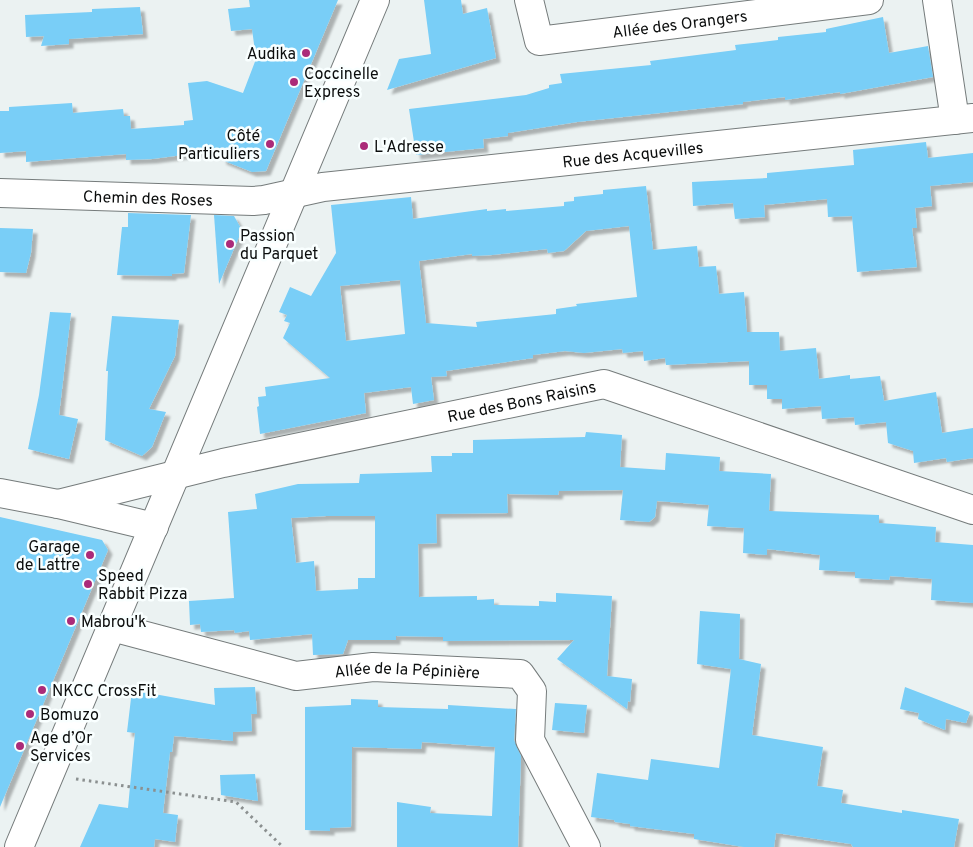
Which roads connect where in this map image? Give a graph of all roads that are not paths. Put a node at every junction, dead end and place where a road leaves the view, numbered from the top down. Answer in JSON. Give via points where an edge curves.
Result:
{"nodes":[{"id":1,"x":375,"y":0,"type":"edge"},
{"id":2,"x":529,"y":0,"type":"edge"},
{"id":3,"x":864,"y":0,"type":"edge"},
{"id":4,"x":937,"y":0,"type":"edge"},
{"id":5,"x":964,"y":119,"type":"edge"},
{"id":6,"x":0,"y":193,"type":"edge"},
{"id":7,"x":294,"y":194,"type":"junction"},
{"id":8,"x":176,"y":475,"type":"junction"},
{"id":9,"x":0,"y":493,"type":"edge"},
{"id":10,"x":58,"y":504,"type":"junction"},
{"id":11,"x":973,"y":510,"type":"edge"},
{"id":12,"x":154,"y":527,"type":"junction"},
{"id":13,"x":112,"y":627,"type":"junction"},
{"id":14,"x":19,"y":847,"type":"edge"},
{"id":15,"x":586,"y":847,"type":"edge"}],
"edges":[{"from":1,"to":7,"type":"street"},
{"from":2,"to":3,"type":"street","name":"Allée des Orangers","via":[[539,41]]},
{"from":4,"to":5,"type":"street"},
{"from":5,"to":7,"type":"street","name":"Rue des Acquevilles","via":[[324,187]]},
{"from":6,"to":7,"type":"street","name":"Chemin des Roses","via":[[253,201]]},
{"from":7,"to":8,"type":"street"},
{"from":8,"to":10,"type":"street","name":"Rue des Bons Raisins"},
{"from":8,"to":11,"type":"street","name":"Rue des Bons Raisins","via":[[604,384]]},
{"from":8,"to":12,"type":"street"},
{"from":9,"to":10,"type":"street"},
{"from":10,"to":12,"type":"street"},
{"from":12,"to":13,"type":"street"},
{"from":13,"to":14,"type":"street"},
{"from":13,"to":15,"type":"street","name":"Allée de la Pépinière","via":[[296,676],[373,667],[520,674],[532,690],[530,740]]}]}
